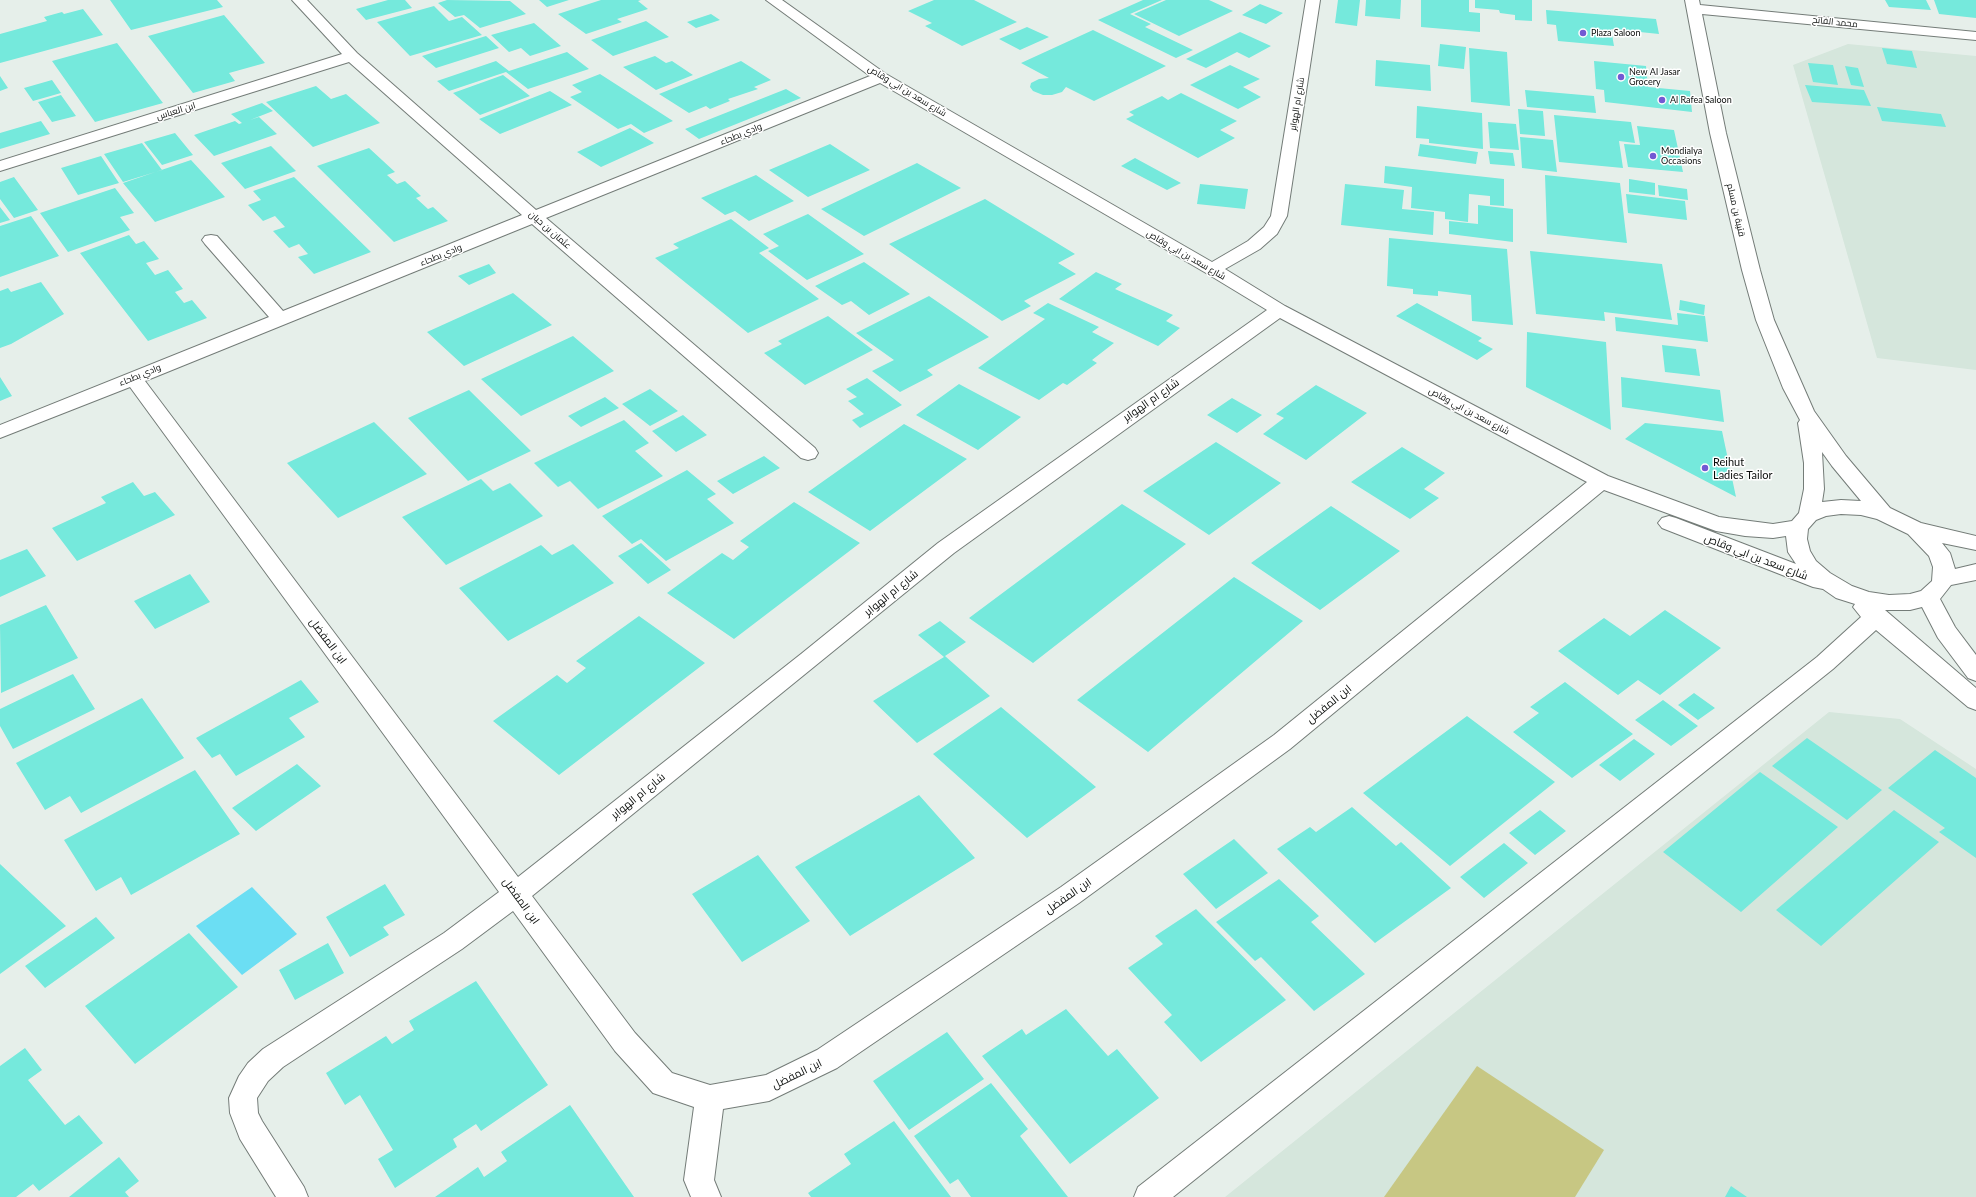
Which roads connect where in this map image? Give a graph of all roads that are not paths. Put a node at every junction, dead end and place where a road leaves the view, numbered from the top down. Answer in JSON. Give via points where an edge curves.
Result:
{"nodes":[{"id":1,"x":298,"y":0,"type":"edge"},
{"id":2,"x":773,"y":0,"type":"edge"},
{"id":3,"x":1313,"y":0,"type":"edge"},
{"id":4,"x":1693,"y":4,"type":"edge"},
{"id":5,"x":1976,"y":36,"type":"edge"},
{"id":6,"x":352,"y":56,"type":"junction"},
{"id":7,"x":881,"y":77,"type":"junction"},
{"id":8,"x":0,"y":166,"type":"edge"},
{"id":9,"x":534,"y":217,"type":"junction"},
{"id":10,"x":211,"y":240,"type":"dead end"},
{"id":11,"x":1212,"y":269,"type":"junction"},
{"id":12,"x":1279,"y":310,"type":"junction"},
{"id":13,"x":280,"y":319,"type":"junction"},
{"id":14,"x":133,"y":378,"type":"junction"},
{"id":15,"x":1805,"y":412,"type":"junction"},
{"id":16,"x":0,"y":432,"type":"edge"},
{"id":17,"x":808,"y":453,"type":"dead end"},
{"id":18,"x":1607,"y":484,"type":"junction"},
{"id":19,"x":1883,"y":513,"type":"junction"},
{"id":20,"x":1803,"y":521,"type":"junction"},
{"id":21,"x":1915,"y":529,"type":"junction"},
{"id":22,"x":1976,"y":543,"type":"edge"},
{"id":23,"x":1976,"y":572,"type":"edge"},
{"id":24,"x":1944,"y":579,"type":"junction"},
{"id":25,"x":1842,"y":590,"type":"junction"},
{"id":26,"x":1928,"y":597,"type":"junction"},
{"id":27,"x":1877,"y":616,"type":"junction"},
{"id":28,"x":1976,"y":672,"type":"edge"},
{"id":29,"x":1976,"y":701,"type":"edge"},
{"id":30,"x":516,"y":894,"type":"junction"},
{"id":31,"x":710,"y":1098,"type":"junction"},
{"id":32,"x":293,"y":1197,"type":"edge"},
{"id":33,"x":706,"y":1197,"type":"edge"},
{"id":34,"x":1149,"y":1197,"type":"edge"}],
"edges":[{"from":1,"to":6,"type":"street","name":"عثمان بن حيان"},
{"from":2,"to":7,"type":"street","name":"شارع سعد بن ابي وقاص"},
{"from":3,"to":11,"type":"street","name":"شارع ام الهوابر","via":[[1279,216],[1271,230],[1254,245]]},
{"from":4,"to":5,"type":"street","name":"محمد الفاتح"},
{"from":4,"to":15,"type":"street","name":"قتيبة بن مسلم","via":[[1718,133],[1757,294],[1792,388]]},
{"from":6,"to":8,"type":"street","name":"ابن العباس"},
{"from":6,"to":9,"type":"street","name":"عثمان بن حيان"},
{"from":7,"to":9,"type":"street","name":"وادي بطحاء"},
{"from":7,"to":11,"type":"street","name":"شارع سعد بن ابي وقاص"},
{"from":9,"to":13,"type":"street","name":"وادي بطحاء"},
{"from":9,"to":17,"type":"street","name":"عثمان بن حيان"},
{"from":10,"to":13,"type":"street"},
{"from":11,"to":12,"type":"street","name":"شارع سعد بن ابي وقاص"},
{"from":12,"to":18,"type":"street","name":"شارع سعد بن ابي وقاص"},
{"from":12,"to":30,"type":"street","name":"شارع ام الهوابر","via":[[946,548]]},
{"from":13,"to":14,"type":"street","name":"وادي بطحاء"},
{"from":14,"to":16,"type":"street","name":"وادي بطحاء"},
{"from":14,"to":30,"type":"street","name":"ابن المفضل"},
{"from":15,"to":19,"type":"street","name":"قتيبة بن مسلم","via":[[1839,461]]},
{"from":15,"to":20,"type":"street","name":"قتيبة بن مسلم","via":[[1812,438],[1814,489]]},
{"from":18,"to":20,"type":"street","name":"شارع سعد بن ابي وقاص","via":[[1716,524],[1772,531]]},
{"from":18,"to":25,"type":"street","name":"شارع سعد بن ابي وقاص","via":[[1667,522]]},
{"from":18,"to":31,"type":"street","name":"ابن المفضل","via":[[1282,742],[1070,896],[828,1059],[768,1088]]},
{"from":19,"to":20,"type":"street","via":[[1841,507],[1823,509]]},
{"from":19,"to":21,"type":"street"},
{"from":20,"to":25,"type":"street","via":[[1796,539],[1799,552],[1813,570]]},
{"from":21,"to":22,"type":"street"},
{"from":21,"to":24,"type":"street","via":[[1939,553],[1944,567]]},
{"from":23,"to":24,"type":"street"},
{"from":24,"to":26,"type":"street"},
{"from":25,"to":26,"type":"street","via":[[1867,600],[1889,603],[1910,602]]},
{"from":25,"to":27,"type":"street","name":"شارع سعد بن ابي وقاص"},
{"from":26,"to":28,"type":"street","via":[[1946,632]]},
{"from":27,"to":29,"type":"street","name":"شارع سعد بن ابي وقاص"},
{"from":27,"to":34,"type":"street","via":[[1825,663]]},
{"from":30,"to":31,"type":"street","name":"ابن المفضل","via":[[625,1042],[662,1084]]},
{"from":30,"to":32,"type":"street","name":"شارع ام الهوابر","via":[[453,941],[272,1058],[258,1072],[243,1098],[244,1113],[250,1129]]},
{"from":31,"to":33,"type":"street","via":[[699,1180]]}]}
